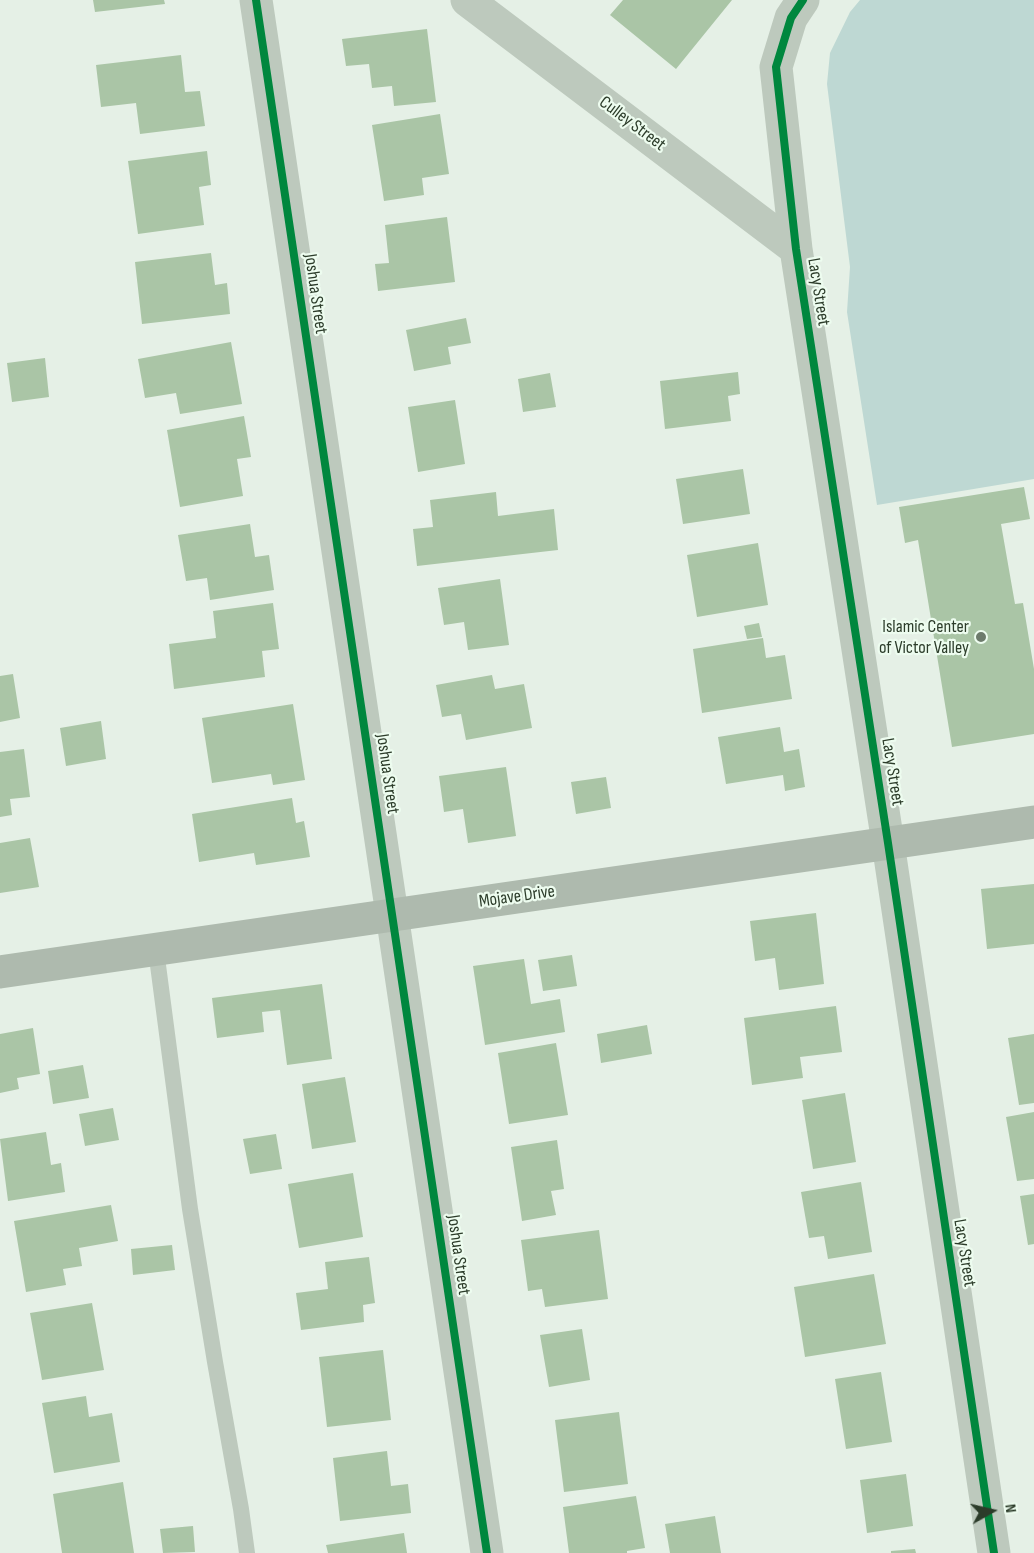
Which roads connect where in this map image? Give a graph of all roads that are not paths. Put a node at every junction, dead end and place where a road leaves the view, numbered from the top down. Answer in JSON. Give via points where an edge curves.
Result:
{"nodes":[{"id":1,"x":256,"y":0,"type":"edge"},
{"id":2,"x":467,"y":0,"type":"edge"},
{"id":3,"x":803,"y":0,"type":"edge"},
{"id":4,"x":796,"y":249,"type":"junction"},
{"id":5,"x":1034,"y":822,"type":"edge"},
{"id":6,"x":888,"y":843,"type":"junction"},
{"id":7,"x":393,"y":915,"type":"junction"},
{"id":8,"x":156,"y":950,"type":"junction"},
{"id":9,"x":0,"y":972,"type":"edge"},
{"id":10,"x":247,"y":1553,"type":"edge"},
{"id":11,"x":487,"y":1553,"type":"edge"},
{"id":12,"x":994,"y":1553,"type":"edge"}],
"edges":[{"from":1,"to":7,"type":"street","name":"Joshua Street"},
{"from":2,"to":4,"type":"street","name":"Culley Street"},
{"from":3,"to":4,"type":"street","name":"Lacy Street","via":[[791,18],[776,67]]},
{"from":4,"to":6,"type":"street","name":"Lacy Street"},
{"from":5,"to":6,"type":"street","name":"Mojave Drive"},
{"from":6,"to":7,"type":"street","name":"Mojave Drive"},
{"from":6,"to":12,"type":"street","name":"Lacy Street"},
{"from":7,"to":8,"type":"street","name":"Mojave Drive"},
{"from":7,"to":11,"type":"street","name":"Joshua Street"},
{"from":8,"to":9,"type":"street","name":"Mojave Drive"},
{"from":8,"to":10,"type":"lane","via":[[190,1209]]}]}
